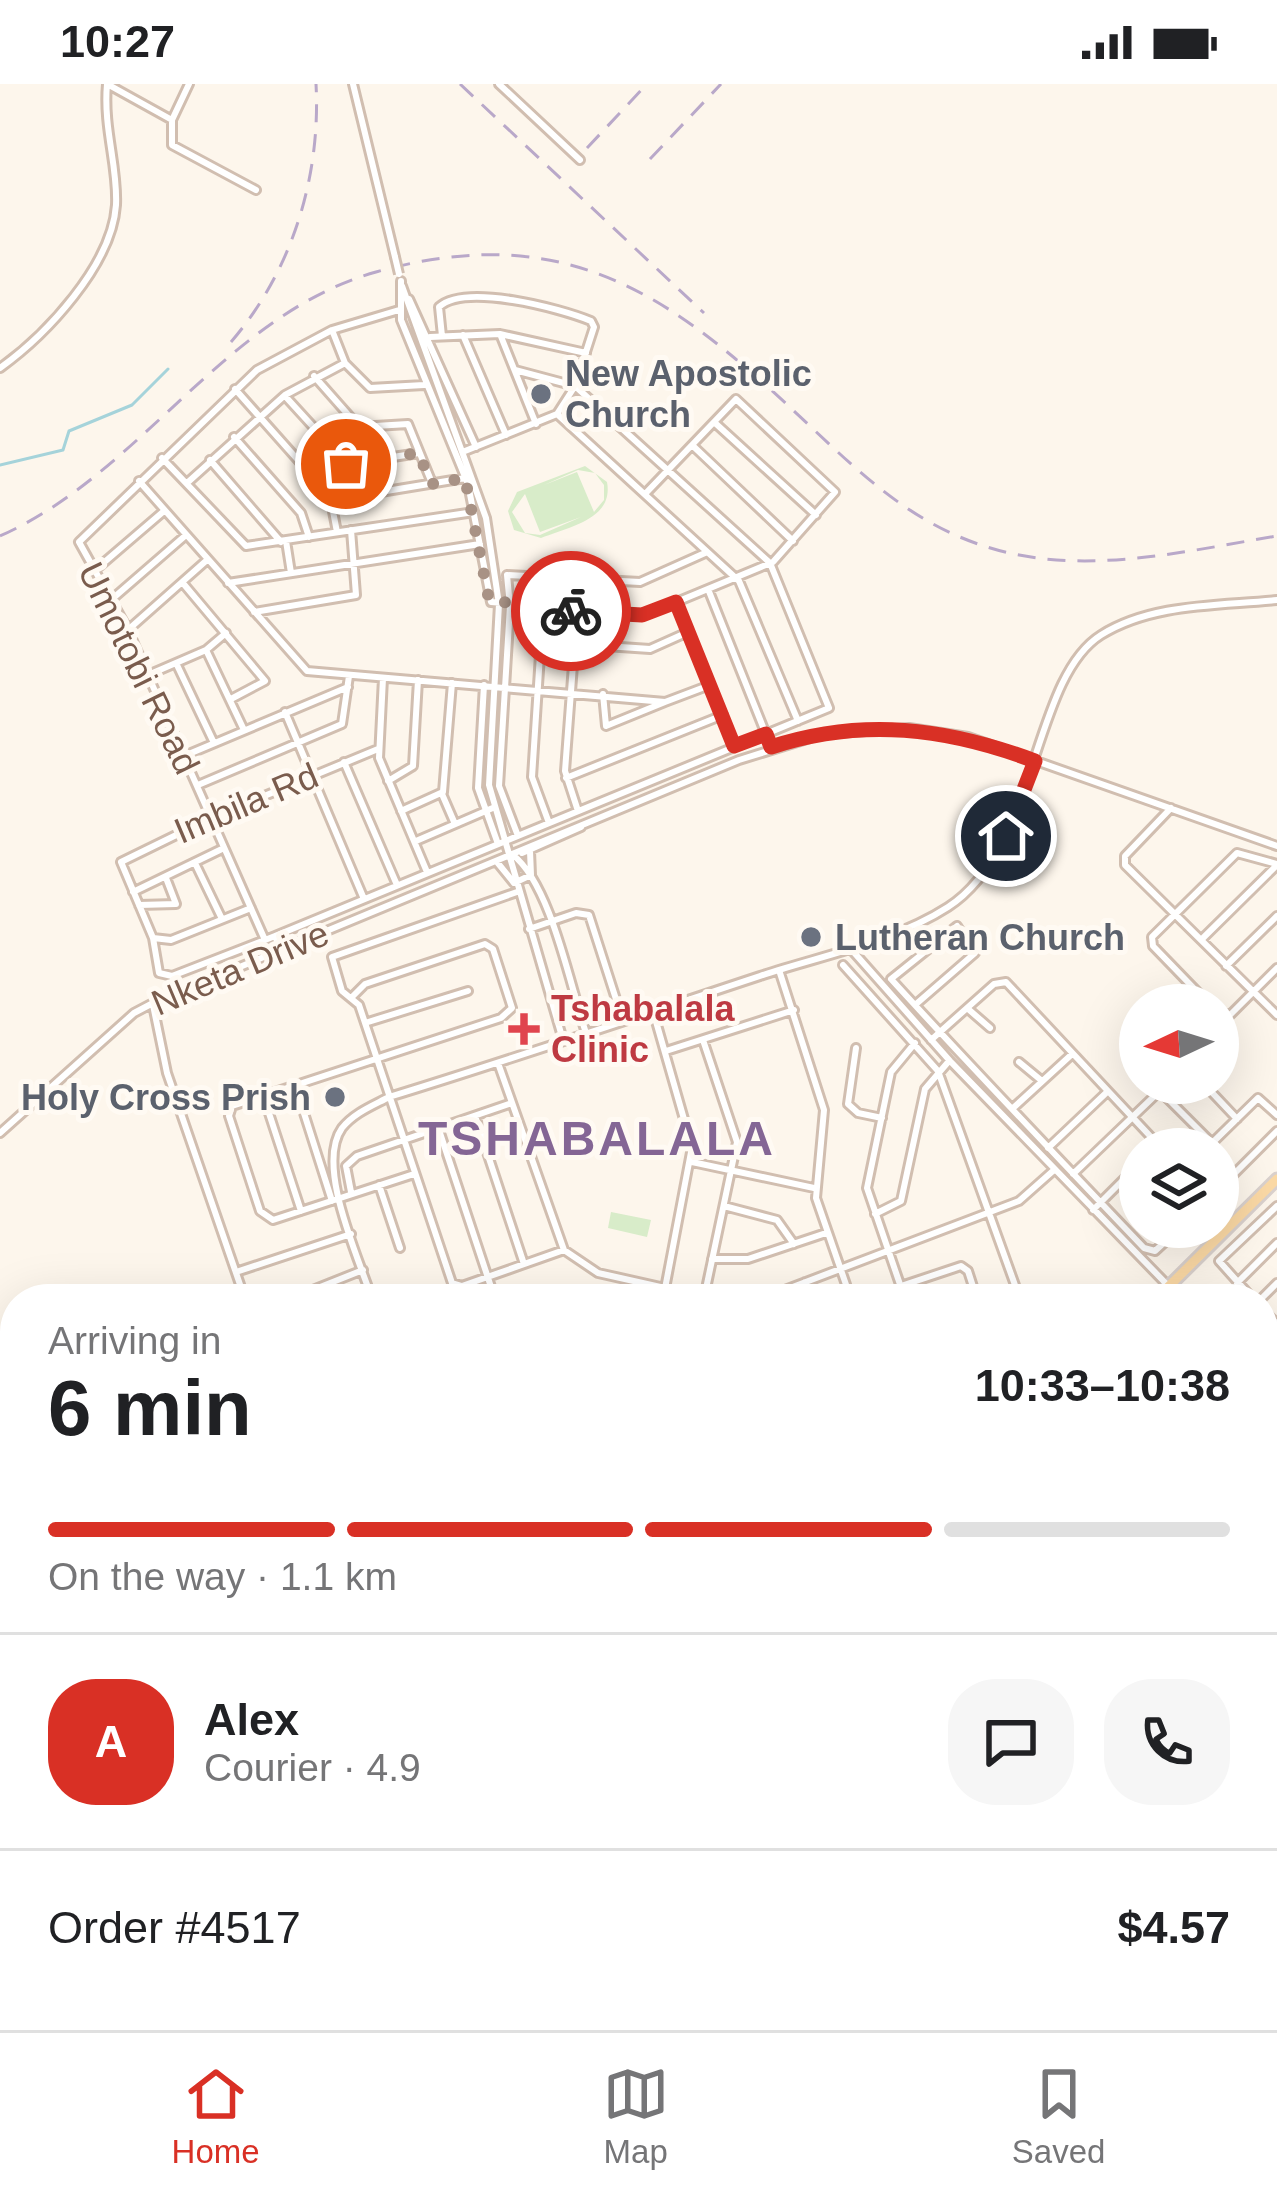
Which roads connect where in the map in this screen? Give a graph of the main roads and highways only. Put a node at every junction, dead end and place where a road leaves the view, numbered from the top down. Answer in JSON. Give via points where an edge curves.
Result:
{"nodes":[{"id":1,"x":1277,"y":1179,"type":"edge"},
{"id":2,"x":1170,"y":1284,"type":"edge"}],
"edges":[{"from":1,"to":2,"type":"main road"}]}
